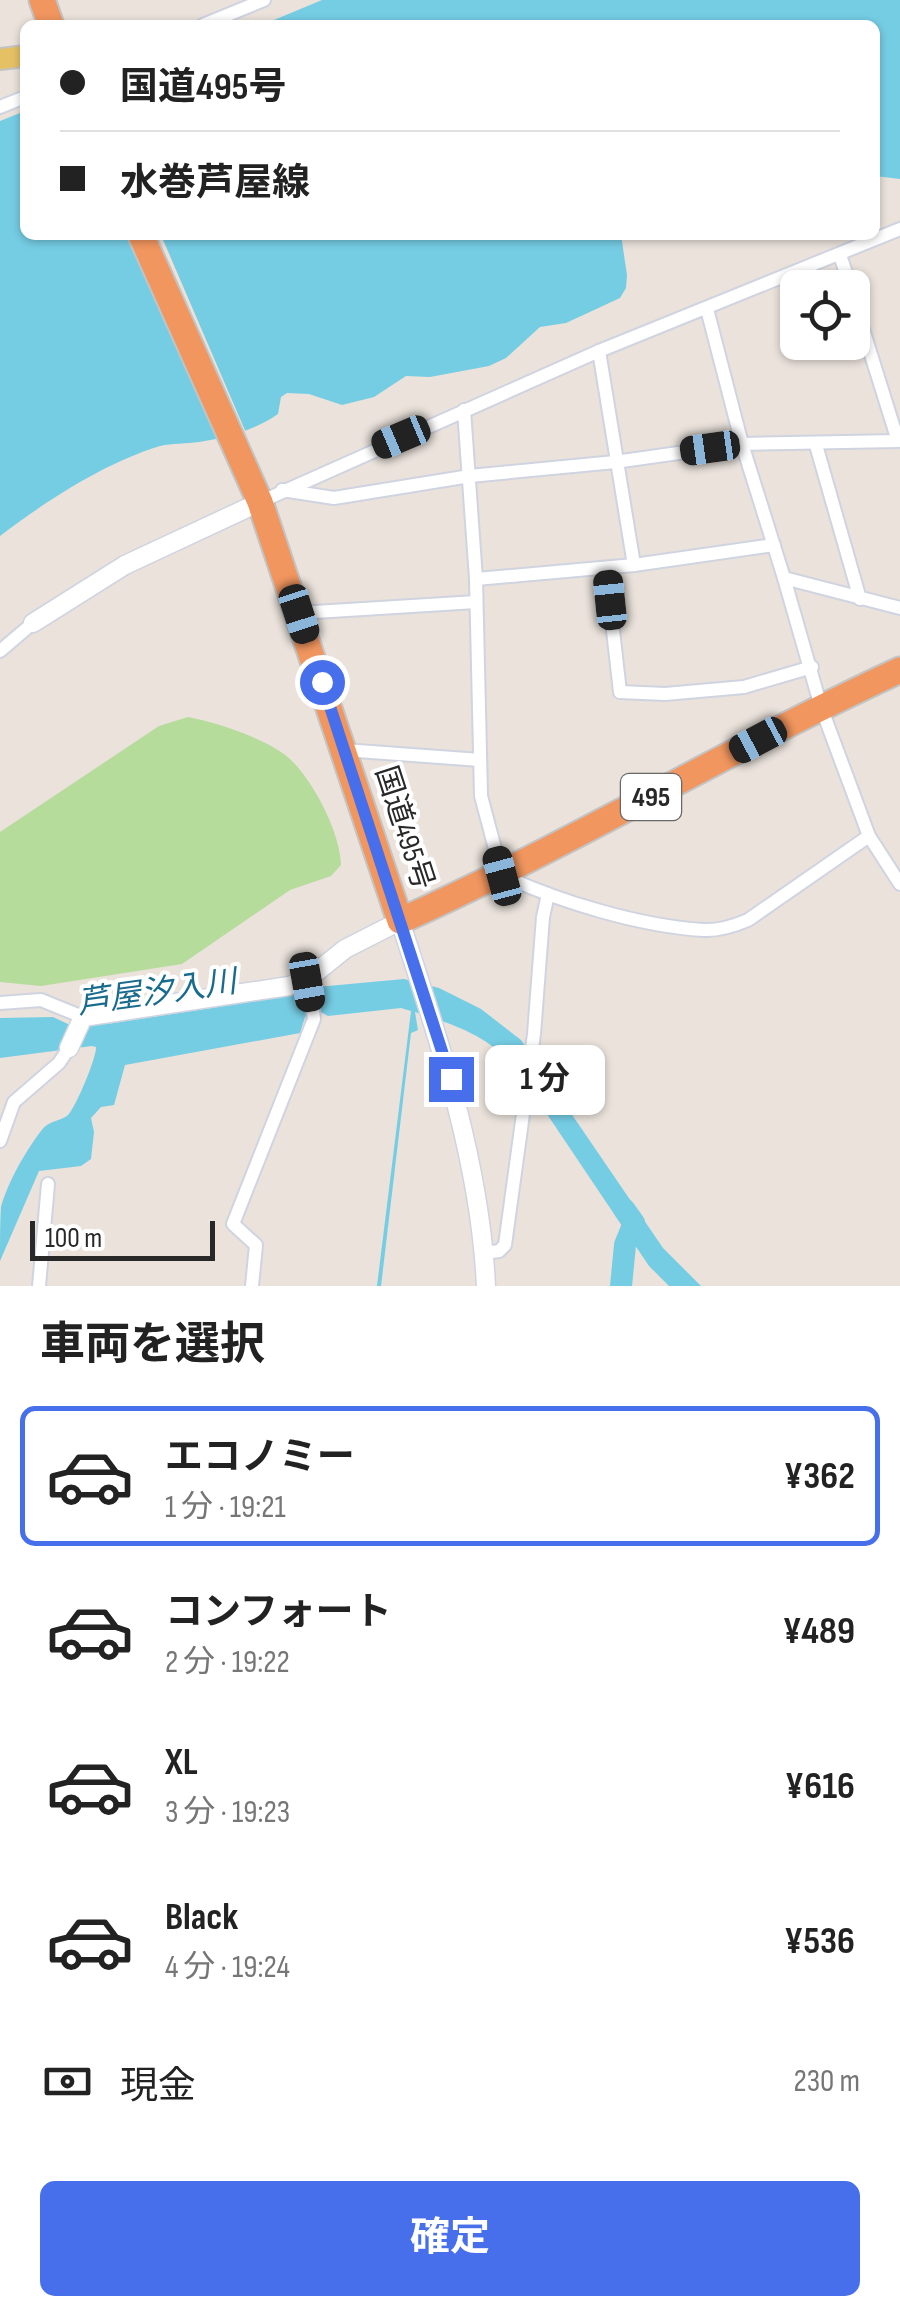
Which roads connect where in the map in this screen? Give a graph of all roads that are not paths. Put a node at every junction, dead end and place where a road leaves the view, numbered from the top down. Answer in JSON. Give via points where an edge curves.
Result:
{"nodes":[{"id":1,"x":264,"y":0,"type":"edge"},
{"id":2,"x":215,"y":20,"type":"edge"},
{"id":3,"x":143,"y":240,"type":"edge"},
{"id":4,"x":874,"y":240,"type":"edge"},
{"id":5,"x":840,"y":254,"type":"junction"},
{"id":6,"x":845,"y":270,"type":"edge"},
{"id":7,"x":707,"y":309,"type":"junction"},
{"id":8,"x":870,"y":350,"type":"edge"},
{"id":9,"x":599,"y":351,"type":"junction"},
{"id":10,"x":464,"y":410,"type":"junction"},
{"id":11,"x":742,"y":444,"type":"junction"},
{"id":12,"x":816,"y":445,"type":"junction"},
{"id":13,"x":615,"y":462,"type":"junction"},
{"id":14,"x":470,"y":476,"type":"junction"},
{"id":15,"x":271,"y":496,"type":"junction"},
{"id":16,"x":774,"y":545,"type":"junction"},
{"id":17,"x":634,"y":566,"type":"junction"},
{"id":18,"x":606,"y":569,"type":"junction"},
{"id":19,"x":784,"y":578,"type":"junction"},
{"id":20,"x":476,"y":579,"type":"junction"},
{"id":21,"x":860,"y":598,"type":"junction"},
{"id":22,"x":476,"y":602,"type":"junction"},
{"id":23,"x":900,"y":608,"type":"edge"},
{"id":24,"x":299,"y":614,"type":"junction"},
{"id":25,"x":33,"y":622,"type":"joint"},
{"id":26,"x":0,"y":651,"type":"edge"},
{"id":27,"x":812,"y":667,"type":"junction"},
{"id":28,"x":900,"y":670,"type":"edge"},
{"id":29,"x":821,"y":706,"type":"junction"},
{"id":30,"x":344,"y":750,"type":"junction"},
{"id":31,"x":480,"y":760,"type":"junction"},
{"id":32,"x":869,"y":836,"type":"junction"},
{"id":33,"x":502,"y":876,"type":"junction"},
{"id":34,"x":900,"y":884,"type":"edge"},
{"id":35,"x":548,"y":894,"type":"junction"},
{"id":36,"x":400,"y":921,"type":"junction"},
{"id":37,"x":308,"y":980,"type":"junction"},
{"id":38,"x":0,"y":1003,"type":"edge"},
{"id":39,"x":82,"y":1019,"type":"junction"},
{"id":40,"x":68,"y":1048,"type":"joint"},
{"id":41,"x":0,"y":1141,"type":"edge"},
{"id":42,"x":48,"y":1184,"type":"dead end"},
{"id":43,"x":484,"y":1253,"type":"junction"},
{"id":44,"x":38,"y":1286,"type":"edge"},
{"id":45,"x":252,"y":1286,"type":"edge"},
{"id":46,"x":486,"y":1286,"type":"edge"}],
"edges":[{"from":1,"to":2,"type":"street"},
{"from":3,"to":15,"type":"highway","name":"国道495号"},
{"from":4,"to":5,"type":"street"},
{"from":5,"to":6,"type":"street"},
{"from":5,"to":7,"type":"street"},
{"from":7,"to":9,"type":"street"},
{"from":7,"to":11,"type":"street"},
{"from":8,"to":12,"type":"street","via":[[898,441]]},
{"from":9,"to":10,"type":"street"},
{"from":9,"to":13,"type":"street"},
{"from":10,"to":14,"type":"street"},
{"from":10,"to":15,"type":"street"},
{"from":11,"to":12,"type":"street"},
{"from":11,"to":13,"type":"street"},
{"from":11,"to":16,"type":"street"},
{"from":12,"to":21,"type":"street"},
{"from":13,"to":14,"type":"street"},
{"from":13,"to":17,"type":"street"},
{"from":14,"to":15,"type":"street","via":[[334,498]]},
{"from":14,"to":20,"type":"street"},
{"from":15,"to":24,"type":"highway","name":"国道495号"},
{"from":15,"to":25,"type":"street","via":[[124,565]]},
{"from":16,"to":17,"type":"street"},
{"from":16,"to":19,"type":"street"},
{"from":17,"to":18,"type":"street"},
{"from":18,"to":20,"type":"street"},
{"from":18,"to":27,"type":"street","via":[[620,692],[744,687]]},
{"from":19,"to":21,"type":"street"},
{"from":19,"to":27,"type":"street"},
{"from":20,"to":22,"type":"street"},
{"from":21,"to":23,"type":"street"},
{"from":22,"to":24,"type":"street"},
{"from":22,"to":31,"type":"street"},
{"from":24,"to":30,"type":"highway","name":"国道495号"},
{"from":25,"to":26,"type":"street"},
{"from":27,"to":29,"type":"street"},
{"from":28,"to":29,"type":"highway","name":"国道495号","number":"495"},
{"from":29,"to":32,"type":"street"},
{"from":29,"to":33,"type":"highway","name":"国道495号","number":"495"},
{"from":30,"to":31,"type":"street"},
{"from":30,"to":36,"type":"highway","name":"国道495号"},
{"from":31,"to":33,"type":"street","via":[[481,796]]},
{"from":32,"to":34,"type":"street"},
{"from":32,"to":35,"type":"street","via":[[729,928],[656,923]]},
{"from":33,"to":35,"type":"street"},
{"from":33,"to":36,"type":"highway","name":"国道495号","number":"495"},
{"from":35,"to":43,"type":"street","via":[[505,1245]]},
{"from":36,"to":37,"type":"street","via":[[345,949]]},
{"from":36,"to":43,"type":"street","via":[[451,1079]]},
{"from":37,"to":39,"type":"street"},
{"from":37,"to":45,"type":"street","via":[[314,1020],[232,1224],[256,1245]]},
{"from":38,"to":39,"type":"street","via":[[41,1000]]},
{"from":39,"to":40,"type":"street"},
{"from":40,"to":41,"type":"street","via":[[14,1102]]},
{"from":42,"to":44,"type":"street"},
{"from":43,"to":46,"type":"street"}]}
